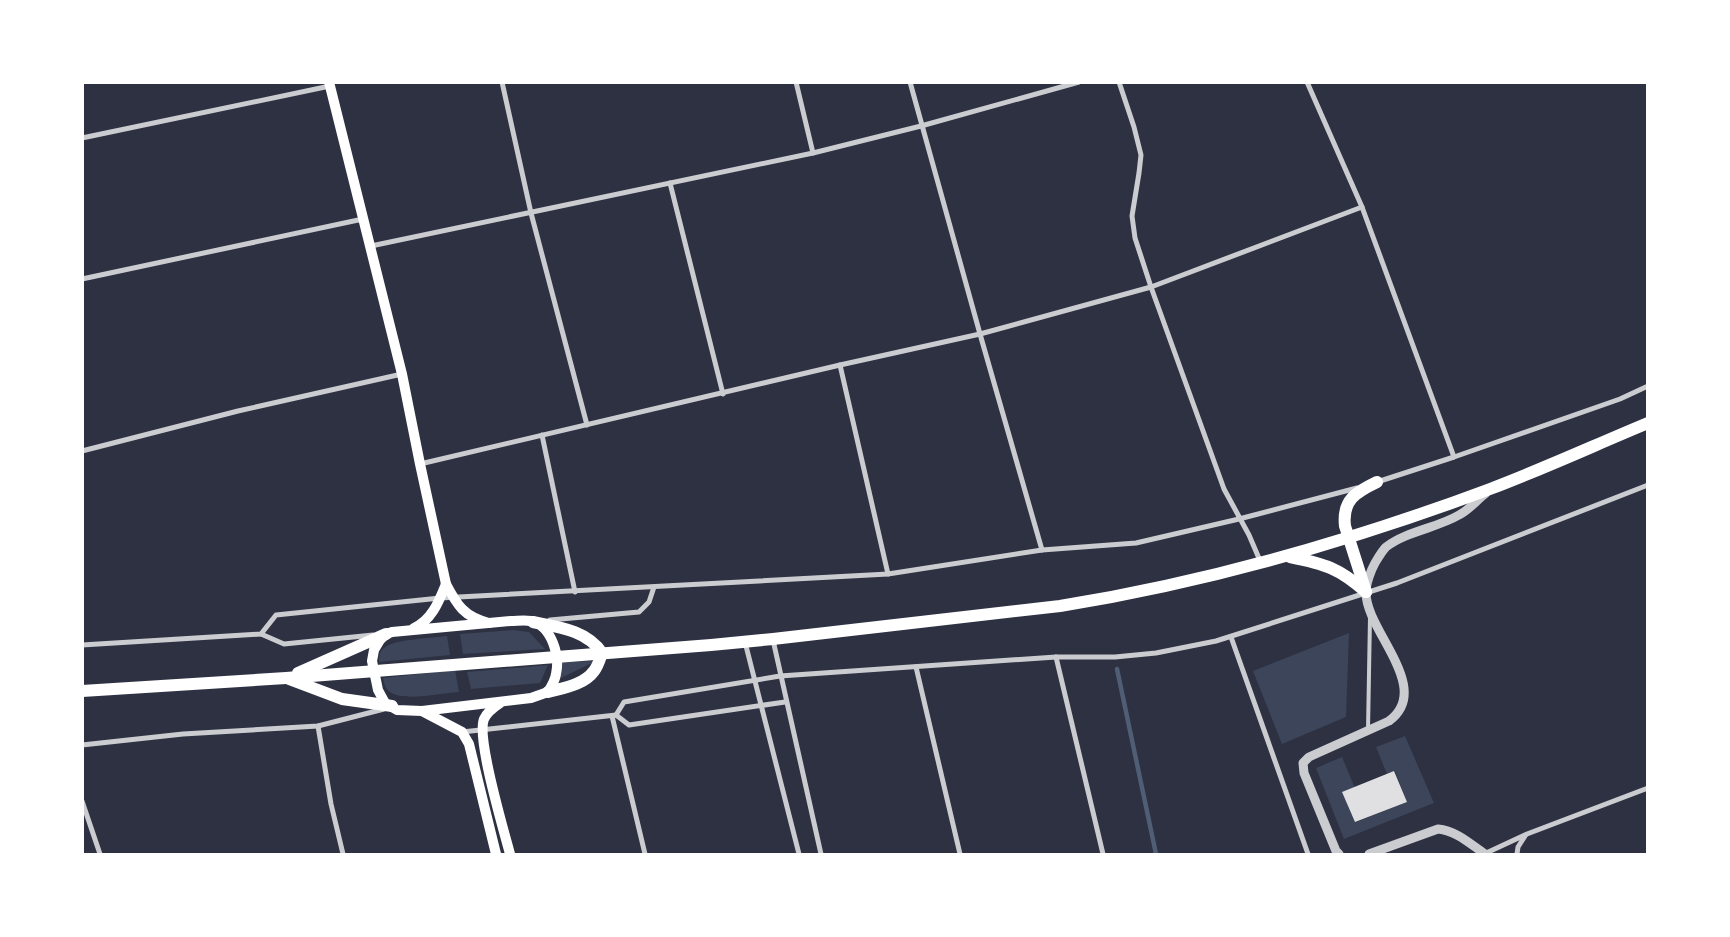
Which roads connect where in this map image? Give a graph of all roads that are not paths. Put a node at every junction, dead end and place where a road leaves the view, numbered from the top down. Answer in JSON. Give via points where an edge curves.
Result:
{"nodes":[{"id":1,"x":502,"y":82,"type":"edge"},
{"id":2,"x":796,"y":82,"type":"edge"},
{"id":3,"x":910,"y":82,"type":"edge"},
{"id":4,"x":1079,"y":82,"type":"edge"},
{"id":5,"x":1119,"y":82,"type":"edge"},
{"id":6,"x":1307,"y":82,"type":"edge"},
{"id":7,"x":330,"y":84,"type":"edge"},
{"id":8,"x":921,"y":126,"type":"junction"},
{"id":9,"x":82,"y":138,"type":"edge"},
{"id":10,"x":814,"y":153,"type":"junction"},
{"id":11,"x":670,"y":183,"type":"junction"},
{"id":12,"x":1362,"y":207,"type":"junction"},
{"id":13,"x":531,"y":213,"type":"junction"},
{"id":14,"x":364,"y":219,"type":"junction"},
{"id":15,"x":371,"y":246,"type":"junction"},
{"id":16,"x":82,"y":279,"type":"edge"},
{"id":17,"x":1151,"y":286,"type":"junction"},
{"id":18,"x":980,"y":334,"type":"junction"},
{"id":19,"x":840,"y":365,"type":"junction"},
{"id":20,"x":402,"y":374,"type":"junction"},
{"id":21,"x":1648,"y":386,"type":"edge"},
{"id":22,"x":723,"y":394,"type":"junction"},
{"id":23,"x":1648,"y":423,"type":"edge"},
{"id":24,"x":587,"y":425,"type":"junction"},
{"id":25,"x":542,"y":435,"type":"junction"},
{"id":26,"x":82,"y":451,"type":"edge"},
{"id":27,"x":1454,"y":457,"type":"junction"},
{"id":28,"x":420,"y":464,"type":"junction"},
{"id":29,"x":1377,"y":482,"type":"junction"},
{"id":30,"x":1648,"y":485,"type":"edge"},
{"id":31,"x":1491,"y":488,"type":"junction"},
{"id":32,"x":1240,"y":519,"type":"junction"},
{"id":33,"x":1350,"y":538,"type":"junction"},
{"id":34,"x":1042,"y":550,"type":"junction"},
{"id":35,"x":1288,"y":556,"type":"junction"},
{"id":36,"x":1261,"y":564,"type":"junction"},
{"id":37,"x":888,"y":574,"type":"junction"},
{"id":38,"x":446,"y":584,"type":"junction"},
{"id":39,"x":654,"y":587,"type":"junction"},
{"id":40,"x":575,"y":592,"type":"junction"},
{"id":41,"x":1366,"y":592,"type":"junction"},
{"id":42,"x":440,"y":598,"type":"junction"},
{"id":43,"x":453,"y":598,"type":"junction"},
{"id":44,"x":1370,"y":609,"type":"junction"},
{"id":45,"x":533,"y":622,"type":"junction"},
{"id":46,"x":489,"y":623,"type":"junction"},
{"id":47,"x":405,"y":631,"type":"junction"},
{"id":48,"x":261,"y":634,"type":"junction"},
{"id":49,"x":386,"y":634,"type":"junction"},
{"id":50,"x":1231,"y":637,"type":"junction"},
{"id":51,"x":773,"y":639,"type":"junction"},
{"id":52,"x":745,"y":642,"type":"junction"},
{"id":53,"x":82,"y":645,"type":"edge"},
{"id":54,"x":602,"y":653,"type":"junction"},
{"id":55,"x":556,"y":657,"type":"junction"},
{"id":56,"x":1056,"y":657,"type":"junction"},
{"id":57,"x":916,"y":667,"type":"junction"},
{"id":58,"x":374,"y":670,"type":"junction"},
{"id":59,"x":780,"y":676,"type":"junction"},
{"id":60,"x":286,"y":678,"type":"junction"},
{"id":61,"x":755,"y":680,"type":"junction"},
{"id":62,"x":82,"y":691,"type":"edge"},
{"id":63,"x":548,"y":692,"type":"junction"},
{"id":64,"x":503,"y":702,"type":"junction"},
{"id":65,"x":785,"y":702,"type":"junction"},
{"id":66,"x":392,"y":706,"type":"junction"},
{"id":67,"x":761,"y":706,"type":"junction"},
{"id":68,"x":422,"y":712,"type":"junction"},
{"id":69,"x":614,"y":716,"type":"junction"},
{"id":70,"x":318,"y":726,"type":"junction"},
{"id":71,"x":483,"y":730,"type":"junction"},
{"id":72,"x":1368,"y":731,"type":"junction"},
{"id":73,"x":462,"y":732,"type":"junction"},
{"id":74,"x":82,"y":745,"type":"edge"},
{"id":75,"x":1648,"y":788,"type":"edge"},
{"id":76,"x":82,"y":802,"type":"edge"},
{"id":77,"x":1527,"y":834,"type":"junction"},
{"id":78,"x":100,"y":854,"type":"edge"},
{"id":79,"x":343,"y":854,"type":"edge"},
{"id":80,"x":496,"y":854,"type":"edge"},
{"id":81,"x":510,"y":854,"type":"edge"},
{"id":82,"x":645,"y":854,"type":"edge"},
{"id":83,"x":800,"y":854,"type":"edge"},
{"id":84,"x":820,"y":854,"type":"edge"},
{"id":85,"x":960,"y":854,"type":"edge"},
{"id":86,"x":1103,"y":854,"type":"edge"},
{"id":87,"x":1308,"y":854,"type":"edge"},
{"id":88,"x":1339,"y":854,"type":"edge"},
{"id":89,"x":1370,"y":854,"type":"edge"},
{"id":90,"x":1485,"y":854,"type":"edge"},
{"id":91,"x":1517,"y":854,"type":"edge"}],
"edges":[{"from":1,"to":13,"type":"street"},
{"from":2,"to":10,"type":"street"},
{"from":3,"to":8,"type":"street"},
{"from":4,"to":8,"type":"street"},
{"from":5,"to":17,"type":"street","via":[[1140,149],[1132,221]]},
{"from":6,"to":12,"type":"street"},
{"from":7,"to":9,"type":"street"},
{"from":7,"to":14,"type":"main road"},
{"from":8,"to":10,"type":"street"},
{"from":8,"to":18,"type":"street"},
{"from":10,"to":11,"type":"street"},
{"from":11,"to":13,"type":"street"},
{"from":11,"to":22,"type":"street"},
{"from":12,"to":17,"type":"street"},
{"from":12,"to":27,"type":"street"},
{"from":13,"to":15,"type":"street"},
{"from":13,"to":24,"type":"street"},
{"from":14,"to":15,"type":"main road"},
{"from":14,"to":16,"type":"street"},
{"from":15,"to":20,"type":"main road"},
{"from":17,"to":18,"type":"street"},
{"from":17,"to":32,"type":"street","via":[[1224,489]]},
{"from":18,"to":19,"type":"street"},
{"from":18,"to":34,"type":"street"},
{"from":19,"to":22,"type":"street"},
{"from":19,"to":37,"type":"street"},
{"from":20,"to":26,"type":"street"},
{"from":20,"to":28,"type":"main road"},
{"from":21,"to":27,"type":"street","via":[[1620,399]]},
{"from":22,"to":24,"type":"street"},
{"from":23,"to":31,"type":"highway"},
{"from":24,"to":25,"type":"street"},
{"from":25,"to":28,"type":"street"},
{"from":25,"to":40,"type":"street"},
{"from":27,"to":29,"type":"street"},
{"from":28,"to":38,"type":"main road"},
{"from":29,"to":32,"type":"street"},
{"from":29,"to":33,"type":"highway","via":[[1358,491],[1345,508],[1345,526]]},
{"from":30,"to":41,"type":"street","via":[[1397,583]]},
{"from":31,"to":33,"type":"highway"},
{"from":31,"to":41,"type":"street","via":[[1460,515],[1385,548],[1374,565]]},
{"from":32,"to":34,"type":"street","via":[[1136,543]]},
{"from":32,"to":36,"type":"street"},
{"from":33,"to":35,"type":"highway"},
{"from":33,"to":41,"type":"highway"},
{"from":34,"to":37,"type":"street"},
{"from":35,"to":36,"type":"highway"},
{"from":35,"to":41,"type":"highway","via":[[1322,563],[1343,572]]},
{"from":36,"to":51,"type":"highway","via":[[1060,606]]},
{"from":37,"to":39,"type":"street"},
{"from":38,"to":42,"type":"main road"},
{"from":38,"to":43,"type":"main road"},
{"from":39,"to":40,"type":"street"},
{"from":39,"to":45,"type":"street","via":[[649,602],[638,612]]},
{"from":40,"to":43,"type":"street"},
{"from":41,"to":44,"type":"street"},
{"from":41,"to":50,"type":"street"},
{"from":42,"to":43,"type":"street"},
{"from":42,"to":47,"type":"main road","via":[[423,623]]},
{"from":42,"to":48,"type":"street","via":[[276,615]]},
{"from":43,"to":46,"type":"main road","via":[[467,614]]},
{"from":44,"to":72,"type":"lane"},
{"from":44,"to":72,"type":"street","via":[[1399,669],[1404,692],[1396,716]]},
{"from":45,"to":46,"type":"main road"},
{"from":45,"to":54,"type":"highway","via":[[575,632],[597,645]]},
{"from":45,"to":55,"type":"main road","via":[[549,634]]},
{"from":46,"to":47,"type":"main road"},
{"from":47,"to":49,"type":"main road"},
{"from":48,"to":49,"type":"street","via":[[284,644]]},
{"from":48,"to":53,"type":"street"},
{"from":49,"to":58,"type":"main road","via":[[374,650]]},
{"from":49,"to":60,"type":"highway"},
{"from":50,"to":56,"type":"street","via":[[1165,651],[1115,657]]},
{"from":50,"to":87,"type":"street"},
{"from":51,"to":52,"type":"highway"},
{"from":51,"to":59,"type":"street"},
{"from":52,"to":54,"type":"highway"},
{"from":52,"to":61,"type":"street"},
{"from":54,"to":55,"type":"highway"},
{"from":54,"to":63,"type":"highway","via":[[595,671],[587,678]]},
{"from":55,"to":58,"type":"highway"},
{"from":55,"to":63,"type":"main road","via":[[556,674]]},
{"from":56,"to":57,"type":"street"},
{"from":56,"to":86,"type":"street"},
{"from":57,"to":59,"type":"street"},
{"from":57,"to":85,"type":"street"},
{"from":58,"to":60,"type":"highway"},
{"from":58,"to":66,"type":"main road","via":[[378,690],[386,703]]},
{"from":59,"to":61,"type":"street"},
{"from":59,"to":65,"type":"street"},
{"from":60,"to":62,"type":"highway"},
{"from":60,"to":66,"type":"highway","via":[[342,699]]},
{"from":61,"to":67,"type":"street"},
{"from":61,"to":69,"type":"street","via":[[624,702]]},
{"from":63,"to":64,"type":"main road"},
{"from":64,"to":68,"type":"main road"},
{"from":64,"to":71,"type":"main road","via":[[492,708],[484,719]]},
{"from":65,"to":67,"type":"street"},
{"from":65,"to":84,"type":"street"},
{"from":66,"to":68,"type":"main road","via":[[398,710]]},
{"from":66,"to":70,"type":"street"},
{"from":67,"to":69,"type":"street","via":[[630,726]]},
{"from":67,"to":83,"type":"street"},
{"from":68,"to":73,"type":"main road"},
{"from":69,"to":71,"type":"street"},
{"from":69,"to":82,"type":"street"},
{"from":70,"to":74,"type":"street","via":[[183,734]]},
{"from":70,"to":79,"type":"street"},
{"from":71,"to":73,"type":"street"},
{"from":71,"to":81,"type":"main road","via":[[486,759]]},
{"from":72,"to":88,"type":"street","via":[[1302,763]]},
{"from":73,"to":80,"type":"main road","via":[[476,768]]},
{"from":75,"to":77,"type":"street"},
{"from":76,"to":78,"type":"street"},
{"from":77,"to":90,"type":"street"},
{"from":77,"to":91,"type":"street","via":[[1520,842]]},
{"from":89,"to":90,"type":"street","via":[[1438,829],[1457,834]]}]}
